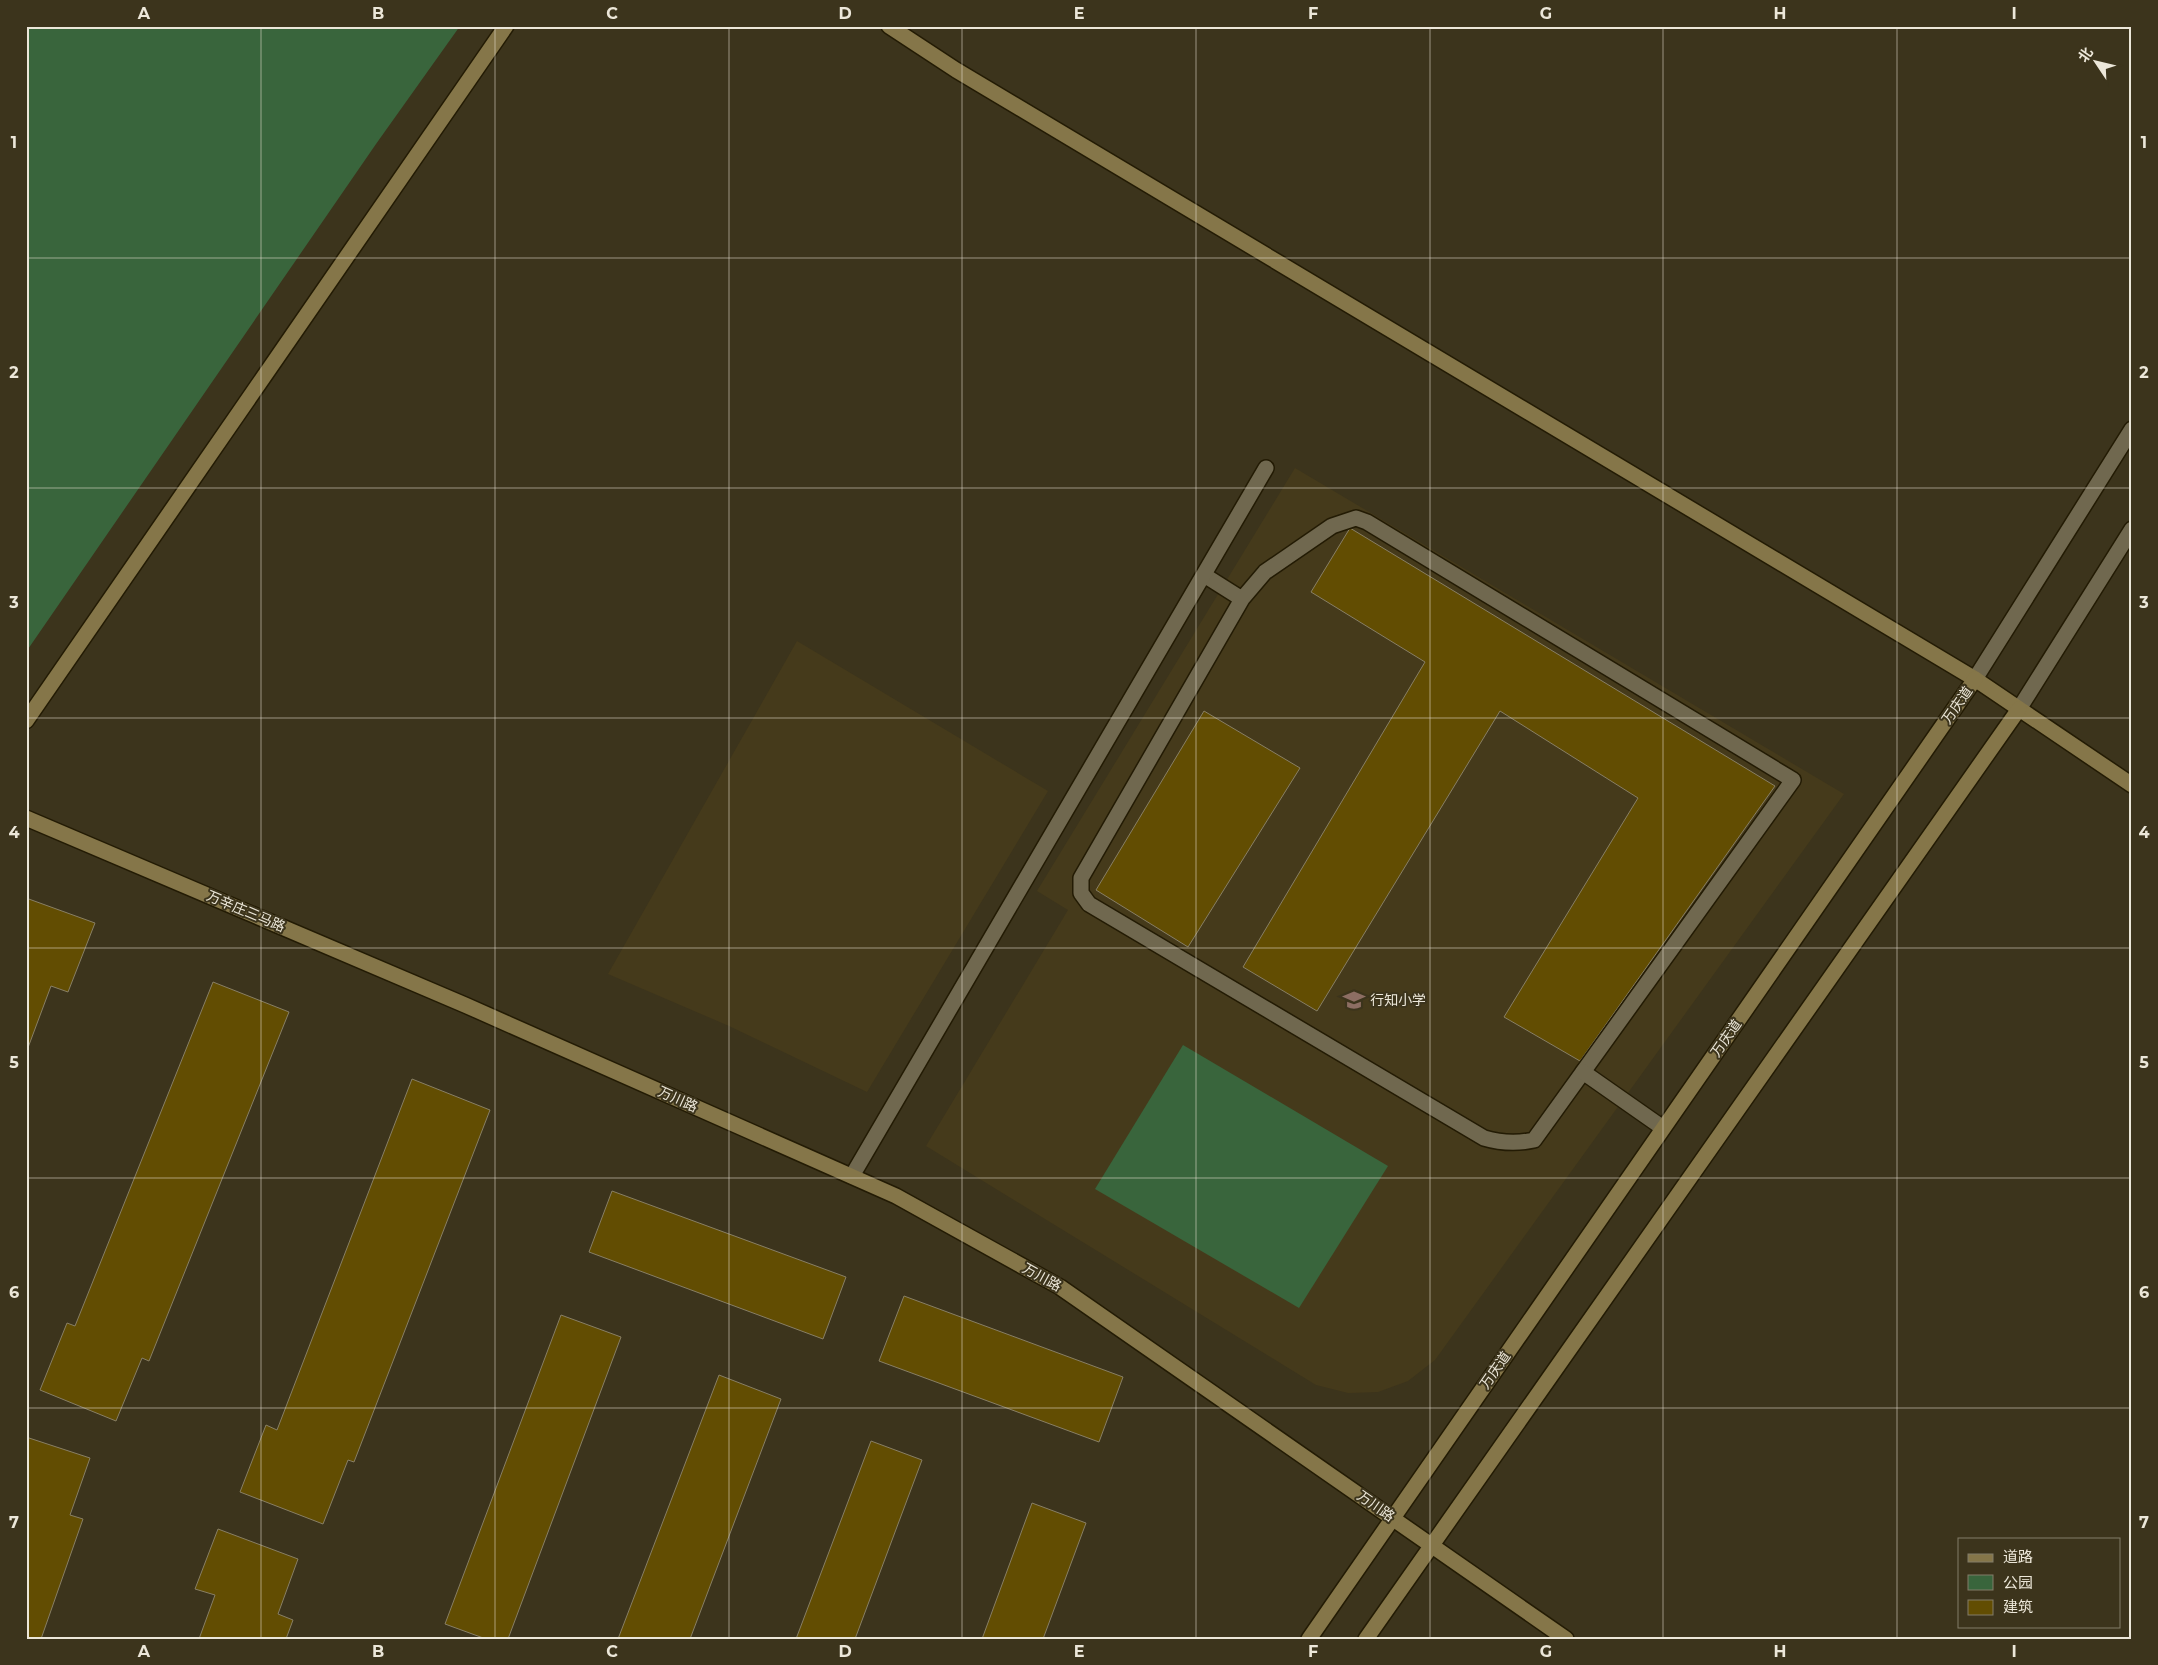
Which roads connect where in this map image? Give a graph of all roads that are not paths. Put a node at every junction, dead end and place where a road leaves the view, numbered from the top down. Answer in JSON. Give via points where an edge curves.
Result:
{"nodes":[{"id":1,"x":506,"y":26,"type":"edge"},
{"id":2,"x":889,"y":26,"type":"edge"},
{"id":3,"x":2132,"y":430,"type":"edge"},
{"id":4,"x":1266,"y":468,"type":"dead end"},
{"id":5,"x":2132,"y":529,"type":"edge"},
{"id":6,"x":1204,"y":575,"type":"junction"},
{"id":7,"x":1242,"y":599,"type":"junction"},
{"id":8,"x":1975,"y":679,"type":"junction"},
{"id":9,"x":2020,"y":709,"type":"junction"},
{"id":10,"x":26,"y":721,"type":"edge"},
{"id":11,"x":2132,"y":785,"type":"edge"},
{"id":12,"x":26,"y":818,"type":"edge"},
{"id":13,"x":465,"y":1005,"type":"joint"},
{"id":14,"x":1583,"y":1072,"type":"junction"},
{"id":15,"x":1663,"y":1128,"type":"junction"},
{"id":16,"x":852,"y":1176,"type":"junction"},
{"id":17,"x":1393,"y":1518,"type":"junction"},
{"id":18,"x":1432,"y":1545,"type":"junction"},
{"id":19,"x":1309,"y":1639,"type":"edge"},
{"id":20,"x":1366,"y":1639,"type":"edge"},
{"id":21,"x":1566,"y":1639,"type":"edge"}],
"edges":[{"from":1,"to":10,"type":"street"},
{"from":2,"to":8,"type":"street","via":[[956,70]]},
{"from":3,"to":8,"type":"street","name":"万庆道"},
{"from":4,"to":6,"type":"street"},
{"from":5,"to":9,"type":"street"},
{"from":6,"to":7,"type":"street"},
{"from":6,"to":16,"type":"street"},
{"from":7,"to":14,"type":"street","via":[[1081,878],[1080,893],[1089,904],[1484,1138],[1521,1143],[1534,1140]]},
{"from":7,"to":14,"type":"street","via":[[1265,572],[1332,526],[1356,518],[1794,780]]},
{"from":8,"to":9,"type":"street"},
{"from":8,"to":15,"type":"street","name":"万庆道"},
{"from":9,"to":11,"type":"street"},
{"from":9,"to":18,"type":"street"},
{"from":12,"to":13,"type":"street","name":"万辛庄三马路"},
{"from":13,"to":16,"type":"street","name":"万川路"},
{"from":14,"to":15,"type":"street"},
{"from":15,"to":17,"type":"street","name":"万庆道"},
{"from":16,"to":17,"type":"street","name":"万川路","via":[[896,1196],[1060,1287]]},
{"from":17,"to":18,"type":"street","name":"万川路"},
{"from":17,"to":19,"type":"street","name":"万庆道"},
{"from":18,"to":20,"type":"street"},
{"from":18,"to":21,"type":"street","name":"万川路"}]}
